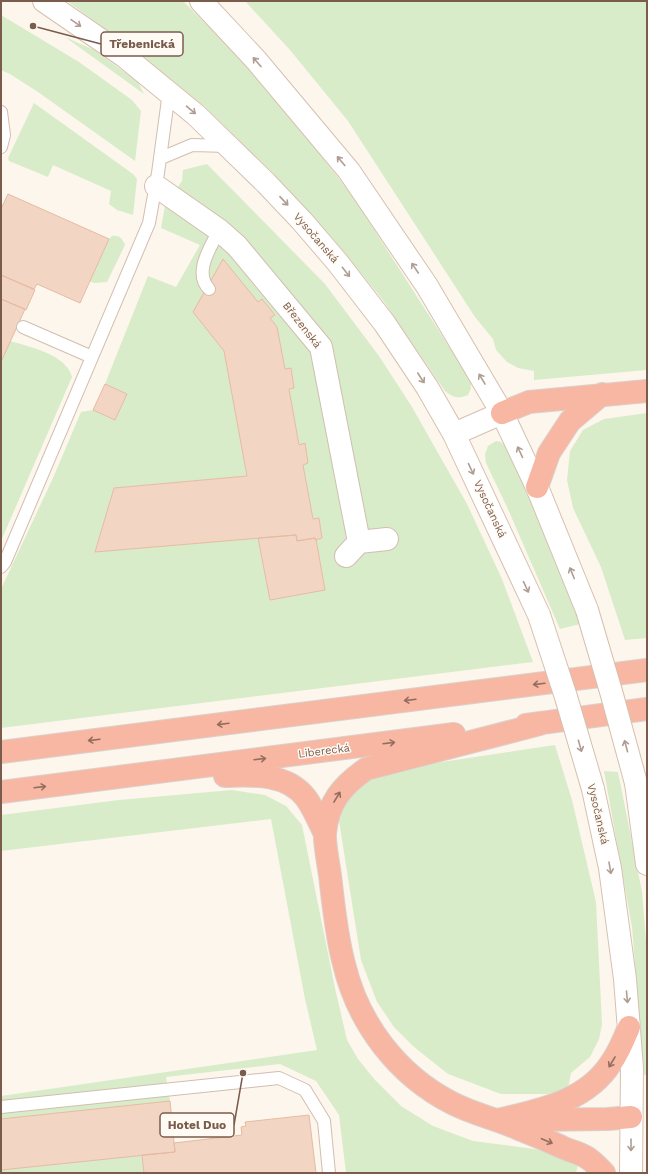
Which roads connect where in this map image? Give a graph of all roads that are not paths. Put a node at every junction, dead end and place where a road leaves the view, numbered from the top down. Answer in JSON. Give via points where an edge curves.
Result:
{"nodes":[{"id":1,"x":44,"y":1,"type":"edge"},
{"id":2,"x":201,"y":1,"type":"edge"},
{"id":3,"x":169,"y":92,"type":"junction"},
{"id":4,"x":1,"y":112,"type":"edge"},
{"id":5,"x":229,"y":146,"type":"junction"},
{"id":6,"x":1,"y":147,"type":"edge"},
{"id":7,"x":161,"y":158,"type":"junction"},
{"id":8,"x":156,"y":186,"type":"junction"},
{"id":9,"x":219,"y":230,"type":"junction"},
{"id":10,"x":209,"y":289,"type":"dead end"},
{"id":11,"x":23,"y":327,"type":"dead end"},
{"id":12,"x":92,"y":357,"type":"junction"},
{"id":13,"x":647,"y":391,"type":"edge"},
{"id":14,"x":602,"y":394,"type":"junction"},
{"id":15,"x":502,"y":413,"type":"junction"},
{"id":16,"x":454,"y":434,"type":"junction"},
{"id":17,"x":537,"y":488,"type":"junction"},
{"id":18,"x":387,"y":539,"type":"dead end"},
{"id":19,"x":1,"y":567,"type":"edge"},
{"id":20,"x":647,"y":670,"type":"edge"},
{"id":21,"x":647,"y":709,"type":"edge"},
{"id":22,"x":540,"y":724,"type":"junction"},
{"id":23,"x":1,"y":752,"type":"edge"},
{"id":24,"x":96,"y":780,"type":"junction"},
{"id":25,"x":1,"y":792,"type":"edge"},
{"id":26,"x":325,"y":834,"type":"junction"},
{"id":27,"x":647,"y":864,"type":"edge"},
{"id":28,"x":629,"y":1027,"type":"junction"},
{"id":29,"x":1,"y":1107,"type":"edge"},
{"id":30,"x":639,"y":1118,"type":"edge"},
{"id":31,"x":498,"y":1120,"type":"junction"},
{"id":32,"x":329,"y":1173,"type":"edge"},
{"id":33,"x":604,"y":1173,"type":"edge"},
{"id":34,"x":631,"y":1173,"type":"edge"}],
"edges":[{"from":1,"to":3,"type":"main road","name":"Vysočanská","one_way":true,"via":[[124,56]]},
{"from":15,"to":2,"type":"main road","one_way":true,"via":[[426,286],[349,171],[256,60]]},
{"from":3,"to":5,"type":"main road","name":"Vysočanská","one_way":true},
{"from":3,"to":7,"type":"lane"},
{"from":4,"to":6,"type":"lane","via":[[4,135]]},
{"from":5,"to":7,"type":"lane","via":[[192,145]]},
{"from":5,"to":16,"type":"main road","name":"Vysočanská","one_way":true,"via":[[302,221],[343,269],[385,324],[427,387]]},
{"from":7,"to":8,"type":"lane"},
{"from":8,"to":9,"type":"main road","name":"Březenská"},
{"from":8,"to":12,"type":"lane","via":[[149,223]]},
{"from":9,"to":10,"type":"lane","via":[[202,266],[202,276]]},
{"from":9,"to":18,"type":"main road","name":"Březenská","via":[[237,246],[321,347],[352,549]]},
{"from":11,"to":12,"type":"lane"},
{"from":12,"to":19,"type":"lane"},
{"from":13,"to":14,"type":"highway"},
{"from":14,"to":15,"type":"highway","via":[[529,402]]},
{"from":14,"to":17,"type":"highway","via":[[570,421],[549,452]]},
{"from":15,"to":16,"type":"main road"},
{"from":17,"to":15,"type":"main road","one_way":true},
{"from":16,"to":28,"type":"main road","name":"Vysočanská","one_way":true,"bridge":true,"via":[[539,615],[566,697],[593,789],[610,868]]},
{"from":27,"to":17,"type":"main road","one_way":true,"bridge":true,"via":[[636,784],[587,610]]},
{"from":20,"to":23,"type":"highway","one_way":true},
{"from":21,"to":22,"type":"highway","name":"Liberecká"},
{"from":24,"to":22,"type":"highway","name":"Liberecká","one_way":true},
{"from":26,"to":22,"type":"highway","one_way":true,"via":[[330,810],[340,792],[350,780],[366,770]]},
{"from":25,"to":24,"type":"highway","name":"Liberecká","one_way":true},
{"from":24,"to":26,"type":"highway","via":[[256,775],[276,778],[305,797]]},
{"from":26,"to":31,"type":"highway","via":[[344,964],[364,1018],[393,1058],[430,1090],[474,1113]]},
{"from":28,"to":30,"type":"main road","name":"Vysočanská"},
{"from":28,"to":31,"type":"highway","one_way":true,"via":[[608,1068],[598,1080],[579,1094],[551,1107]]},
{"from":29,"to":32,"type":"lane","via":[[279,1078],[305,1090],[324,1121]]},
{"from":30,"to":31,"type":"highway"},
{"from":30,"to":34,"type":"main road","name":"Vysočanská","one_way":true},
{"from":31,"to":33,"type":"highway","one_way":true,"via":[[586,1157]]}]}
